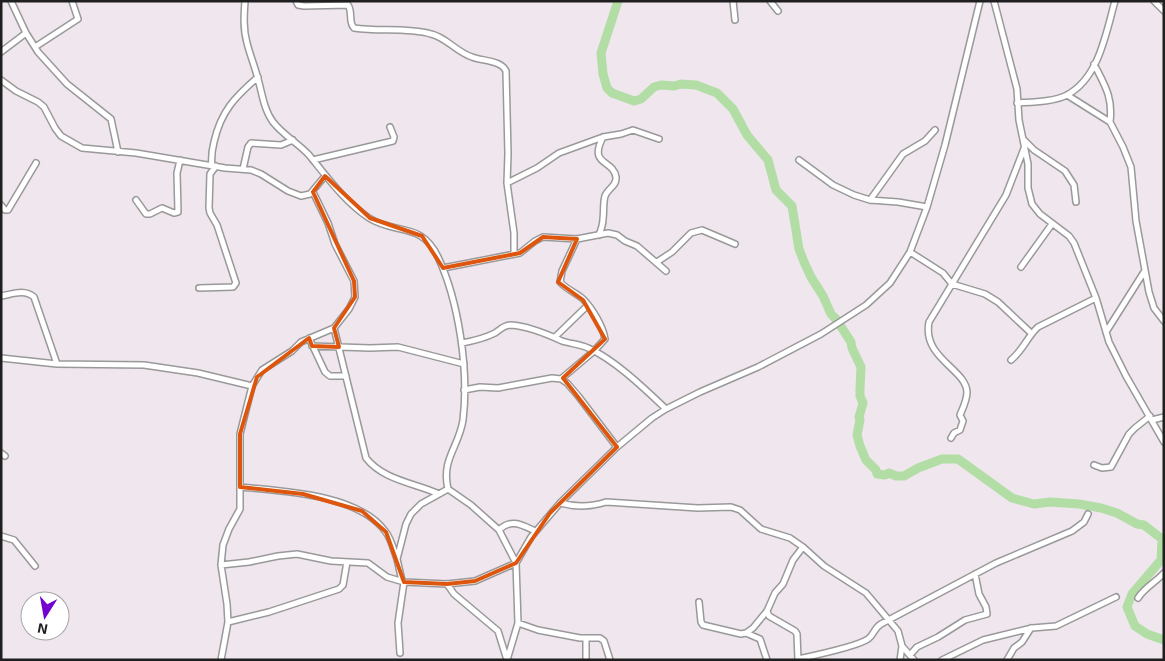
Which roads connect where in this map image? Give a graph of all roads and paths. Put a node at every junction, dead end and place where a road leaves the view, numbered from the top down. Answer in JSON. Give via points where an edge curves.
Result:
{"nodes":[{"id":1,"x":12,"y":1,"type":"edge"},
{"id":2,"x":72,"y":1,"type":"edge"},
{"id":3,"x":245,"y":1,"type":"edge"},
{"id":4,"x":296,"y":1,"type":"edge"},
{"id":5,"x":733,"y":1,"type":"edge"},
{"id":6,"x":770,"y":1,"type":"edge"},
{"id":7,"x":980,"y":1,"type":"edge"},
{"id":8,"x":994,"y":1,"type":"edge"},
{"id":9,"x":1115,"y":1,"type":"edge"},
{"id":10,"x":1154,"y":1,"type":"edge"},
{"id":11,"x":778,"y":11,"type":"dead end"},
{"id":12,"x":1164,"y":11,"type":"edge"},
{"id":13,"x":735,"y":20,"type":"dead end"},
{"id":14,"x":26,"y":33,"type":"junction"},
{"id":15,"x":35,"y":47,"type":"junction"},
{"id":16,"x":1,"y":52,"type":"edge"},
{"id":17,"x":1094,"y":64,"type":"junction"},
{"id":18,"x":258,"y":77,"type":"junction"},
{"id":19,"x":1,"y":80,"type":"edge"},
{"id":20,"x":1067,"y":95,"type":"junction"},
{"id":21,"x":1017,"y":103,"type":"junction"},
{"id":22,"x":1110,"y":122,"type":"junction"},
{"id":23,"x":390,"y":128,"type":"dead end"},
{"id":24,"x":935,"y":130,"type":"dead end"},
{"id":25,"x":603,"y":137,"type":"junction"},
{"id":26,"x":659,"y":139,"type":"dead end"},
{"id":27,"x":293,"y":140,"type":"junction"},
{"id":28,"x":1024,"y":142,"type":"junction"},
{"id":29,"x":118,"y":152,"type":"junction"},
{"id":30,"x":180,"y":160,"type":"junction"},
{"id":31,"x":313,"y":160,"type":"junction"},
{"id":32,"x":800,"y":160,"type":"dead end"},
{"id":33,"x":36,"y":164,"type":"dead end"},
{"id":34,"x":214,"y":166,"type":"junction"},
{"id":35,"x":243,"y":169,"type":"junction"},
{"id":36,"x":325,"y":176,"type":"junction"},
{"id":37,"x":507,"y":183,"type":"junction"},
{"id":38,"x":313,"y":192,"type":"junction"},
{"id":39,"x":136,"y":200,"type":"dead end"},
{"id":40,"x":870,"y":200,"type":"junction"},
{"id":41,"x":1076,"y":202,"type":"dead end"},
{"id":42,"x":1,"y":205,"type":"edge"},
{"id":43,"x":927,"y":208,"type":"junction"},
{"id":44,"x":1052,"y":224,"type":"junction"},
{"id":45,"x":599,"y":235,"type":"junction"},
{"id":46,"x":577,"y":239,"type":"junction"},
{"id":47,"x":735,"y":244,"type":"dead end"},
{"id":48,"x":910,"y":252,"type":"junction"},
{"id":49,"x":514,"y":254,"type":"junction"},
{"id":50,"x":657,"y":262,"type":"junction"},
{"id":51,"x":1021,"y":267,"type":"dead end"},
{"id":52,"x":442,"y":268,"type":"junction"},
{"id":53,"x":666,"y":271,"type":"dead end"},
{"id":54,"x":1145,"y":272,"type":"junction"},
{"id":55,"x":952,"y":284,"type":"junction"},
{"id":56,"x":199,"y":288,"type":"dead end"},
{"id":57,"x":1,"y":296,"type":"edge"},
{"id":58,"x":1096,"y":298,"type":"junction"},
{"id":59,"x":587,"y":306,"type":"junction"},
{"id":60,"x":1164,"y":321,"type":"edge"},
{"id":61,"x":334,"y":328,"type":"junction"},
{"id":62,"x":1032,"y":332,"type":"junction"},
{"id":63,"x":1106,"y":333,"type":"junction"},
{"id":64,"x":555,"y":337,"type":"junction"},
{"id":65,"x":309,"y":338,"type":"junction"},
{"id":66,"x":462,"y":343,"type":"junction"},
{"id":67,"x":312,"y":346,"type":"junction"},
{"id":68,"x":338,"y":347,"type":"junction"},
{"id":69,"x":594,"y":351,"type":"junction"},
{"id":70,"x":1,"y":358,"type":"edge"},
{"id":71,"x":1011,"y":360,"type":"dead end"},
{"id":72,"x":57,"y":364,"type":"junction"},
{"id":73,"x":464,"y":364,"type":"junction"},
{"id":74,"x":346,"y":376,"type":"junction"},
{"id":75,"x":561,"y":379,"type":"junction"},
{"id":76,"x":252,"y":386,"type":"junction"},
{"id":77,"x":464,"y":390,"type":"junction"},
{"id":78,"x":666,"y":409,"type":"junction"},
{"id":79,"x":1164,"y":417,"type":"edge"},
{"id":80,"x":1151,"y":418,"type":"junction"},
{"id":81,"x":951,"y":438,"type":"dead end"},
{"id":82,"x":1164,"y":442,"type":"edge"},
{"id":83,"x":617,"y":448,"type":"junction"},
{"id":84,"x":1094,"y":465,"type":"dead end"},
{"id":85,"x":240,"y":487,"type":"junction"},
{"id":86,"x":448,"y":489,"type":"junction"},
{"id":87,"x":439,"y":494,"type":"junction"},
{"id":88,"x":560,"y":503,"type":"junction"},
{"id":89,"x":1088,"y":514,"type":"dead end"},
{"id":90,"x":499,"y":530,"type":"junction"},
{"id":91,"x":536,"y":531,"type":"junction"},
{"id":92,"x":1,"y":536,"type":"edge"},
{"id":93,"x":803,"y":547,"type":"junction"},
{"id":94,"x":397,"y":560,"type":"junction"},
{"id":95,"x":347,"y":562,"type":"junction"},
{"id":96,"x":516,"y":563,"type":"junction"},
{"id":97,"x":221,"y":565,"type":"junction"},
{"id":98,"x":35,"y":566,"type":"dead end"},
{"id":99,"x":1164,"y":573,"type":"edge"},
{"id":100,"x":975,"y":574,"type":"junction"},
{"id":101,"x":403,"y":581,"type":"junction"},
{"id":102,"x":447,"y":584,"type":"junction"},
{"id":103,"x":1116,"y":598,"type":"dead end"},
{"id":104,"x":1138,"y":598,"type":"dead end"},
{"id":105,"x":699,"y":602,"type":"dead end"},
{"id":106,"x":767,"y":611,"type":"junction"},
{"id":107,"x":888,"y":620,"type":"junction"},
{"id":108,"x":228,"y":622,"type":"junction"},
{"id":109,"x":518,"y":623,"type":"junction"},
{"id":110,"x":1032,"y":628,"type":"junction"},
{"id":111,"x":746,"y":634,"type":"junction"},
{"id":112,"x":586,"y":638,"type":"junction"},
{"id":113,"x":902,"y":646,"type":"junction"},
{"id":114,"x":400,"y":653,"type":"dead end"},
{"id":115,"x":910,"y":655,"type":"junction"},
{"id":116,"x":798,"y":659,"type":"edge"},
{"id":117,"x":221,"y":660,"type":"edge"},
{"id":118,"x":507,"y":660,"type":"edge"},
{"id":119,"x":586,"y":660,"type":"edge"},
{"id":120,"x":610,"y":660,"type":"edge"},
{"id":121,"x":766,"y":660,"type":"edge"},
{"id":122,"x":900,"y":660,"type":"edge"},
{"id":123,"x":914,"y":660,"type":"edge"},
{"id":124,"x":942,"y":660,"type":"edge"},
{"id":125,"x":1007,"y":660,"type":"edge"}],
"edges":[{"from":1,"to":14,"type":"street"},
{"from":2,"to":15,"type":"street","via":[[78,19]]},
{"from":3,"to":18,"type":"street","via":[[246,42]]},
{"from":4,"to":37,"type":"street","via":[[304,6],[348,6],[354,28],[439,36],[464,54],[504,67]]},
{"from":5,"to":13,"type":"street"},
{"from":6,"to":11,"type":"street"},
{"from":7,"to":43,"type":"street"},
{"from":8,"to":21,"type":"street","via":[[1017,89]]},
{"from":9,"to":17,"type":"street","via":[[1103,47]]},
{"from":10,"to":12,"type":"street"},
{"from":14,"to":15,"type":"street"},
{"from":14,"to":16,"type":"street"},
{"from":15,"to":29,"type":"street","via":[[67,84],[111,119]]},
{"from":17,"to":20,"type":"street","via":[[1083,82]]},
{"from":17,"to":22,"type":"street","via":[[1110,98]]},
{"from":18,"to":27,"type":"street","via":[[270,118]]},
{"from":18,"to":34,"type":"street","via":[[235,98],[221,118],[213,147]]},
{"from":19,"to":29,"type":"street","via":[[41,104],[61,136],[75,145]]},
{"from":20,"to":21,"type":"street"},
{"from":20,"to":22,"type":"street"},
{"from":21,"to":28,"type":"street"},
{"from":22,"to":54,"type":"street","via":[[1131,167]]},
{"from":23,"to":31,"type":"street","via":[[394,137],[392,141]]},
{"from":24,"to":40,"type":"street","via":[[925,141],[903,154]]},
{"from":25,"to":26,"type":"street","via":[[633,130]]},
{"from":25,"to":37,"type":"street","via":[[559,153]]},
{"from":25,"to":45,"type":"street","via":[[598,154],[616,178],[605,197]]},
{"from":27,"to":31,"type":"street"},
{"from":27,"to":35,"type":"street","via":[[281,145],[251,143]]},
{"from":28,"to":41,"type":"street","via":[[1069,176]]},
{"from":28,"to":44,"type":"street","via":[[1032,204]]},
{"from":28,"to":55,"type":"street","via":[[1006,195]]},
{"from":29,"to":30,"type":"street"},
{"from":30,"to":34,"type":"street"},
{"from":30,"to":39,"type":"street","via":[[178,212],[159,208],[146,214]]},
{"from":31,"to":36,"type":"street"},
{"from":32,"to":40,"type":"street","via":[[833,185]]},
{"from":33,"to":42,"type":"street","via":[[8,210]]},
{"from":34,"to":35,"type":"street"},
{"from":34,"to":56,"type":"street","via":[[210,174],[209,208],[218,225],[236,283],[234,287]]},
{"from":35,"to":38,"type":"street","via":[[254,171],[297,195]]},
{"from":36,"to":38,"type":"street"},
{"from":36,"to":52,"type":"street","via":[[370,218],[422,236]]},
{"from":37,"to":49,"type":"street"},
{"from":38,"to":61,"type":"street","via":[[354,281],[355,297],[350,309]]},
{"from":40,"to":43,"type":"street"},
{"from":43,"to":48,"type":"street"},
{"from":44,"to":51,"type":"street"},
{"from":44,"to":58,"type":"street","via":[[1074,243]]},
{"from":45,"to":46,"type":"street"},
{"from":45,"to":50,"type":"street","via":[[616,235]]},
{"from":46,"to":49,"type":"street","via":[[543,237]]},
{"from":46,"to":59,"type":"street","via":[[559,279]]},
{"from":47,"to":50,"type":"street","via":[[702,230],[692,233]]},
{"from":48,"to":55,"type":"street","via":[[943,273]]},
{"from":48,"to":78,"type":"street","via":[[890,283],[850,316],[758,367]]},
{"from":49,"to":52,"type":"street"},
{"from":50,"to":53,"type":"street"},
{"from":52,"to":66,"type":"street"},
{"from":54,"to":60,"type":"street","via":[[1154,308]]},
{"from":54,"to":63,"type":"street"},
{"from":55,"to":62,"type":"street","via":[[991,298]]},
{"from":55,"to":81,"type":"street","via":[[930,322],[928,333],[937,353],[966,388],[960,415],[963,422]]},
{"from":57,"to":72,"type":"street","via":[[24,292],[34,297]]},
{"from":58,"to":62,"type":"street"},
{"from":58,"to":63,"type":"street"},
{"from":59,"to":64,"type":"street"},
{"from":59,"to":69,"type":"street","via":[[604,336]]},
{"from":61,"to":65,"type":"street"},
{"from":61,"to":68,"type":"street"},
{"from":62,"to":71,"type":"street","via":[[1024,347]]},
{"from":63,"to":80,"type":"street","via":[[1116,358]]},
{"from":64,"to":66,"type":"street","via":[[512,325]]},
{"from":64,"to":69,"type":"street"},
{"from":65,"to":67,"type":"street"},
{"from":65,"to":76,"type":"street","via":[[262,370]]},
{"from":66,"to":73,"type":"street"},
{"from":67,"to":68,"type":"street"},
{"from":67,"to":74,"type":"street","via":[[328,375]]},
{"from":68,"to":73,"type":"street","via":[[398,347]]},
{"from":68,"to":74,"type":"street"},
{"from":69,"to":75,"type":"street"},
{"from":69,"to":78,"type":"street"},
{"from":70,"to":72,"type":"street"},
{"from":72,"to":76,"type":"street","via":[[144,365],[198,372]]},
{"from":73,"to":77,"type":"street"},
{"from":74,"to":87,"type":"street","via":[[366,458],[371,465],[388,475]]},
{"from":75,"to":77,"type":"street"},
{"from":75,"to":83,"type":"street","via":[[579,397]]},
{"from":76,"to":85,"type":"street","via":[[240,434]]},
{"from":77,"to":86,"type":"street","via":[[463,421],[445,476]]},
{"from":78,"to":83,"type":"street"},
{"from":79,"to":80,"type":"street"},
{"from":80,"to":82,"type":"street"},
{"from":80,"to":84,"type":"street","via":[[1130,434],[1111,467]]},
{"from":83,"to":88,"type":"street"},
{"from":85,"to":94,"type":"street","via":[[304,494],[362,511],[386,532]]},
{"from":85,"to":97,"type":"street","via":[[240,509],[223,545]]},
{"from":86,"to":87,"type":"street"},
{"from":86,"to":90,"type":"street"},
{"from":87,"to":94,"type":"street","via":[[411,514]]},
{"from":88,"to":91,"type":"street"},
{"from":88,"to":93,"type":"street","via":[[573,506],[594,506],[606,502],[731,507],[740,510],[761,529],[790,538]]},
{"from":89,"to":100,"type":"street","via":[[1084,522],[1072,531]]},
{"from":90,"to":91,"type":"street","via":[[508,523],[514,523]]},
{"from":90,"to":96,"type":"street"},
{"from":91,"to":96,"type":"street"},
{"from":92,"to":98,"type":"street","via":[[14,540]]},
{"from":93,"to":106,"type":"street"},
{"from":93,"to":107,"type":"street","via":[[824,566],[866,593]]},
{"from":94,"to":101,"type":"street"},
{"from":95,"to":97,"type":"street","via":[[297,554]]},
{"from":95,"to":101,"type":"street","via":[[368,563],[387,577]]},
{"from":95,"to":108,"type":"street","via":[[343,585],[339,589],[278,610]]},
{"from":96,"to":102,"type":"street","via":[[475,581]]},
{"from":96,"to":109,"type":"street"},
{"from":97,"to":108,"type":"street"},
{"from":99,"to":104,"type":"street"},
{"from":100,"to":107,"type":"street"},
{"from":100,"to":115,"type":"street","via":[[987,614],[965,620],[917,647]]},
{"from":101,"to":102,"type":"street"},
{"from":101,"to":114,"type":"street","via":[[398,623]]},
{"from":102,"to":118,"type":"street","via":[[454,594],[498,631]]},
{"from":103,"to":110,"type":"street","via":[[1056,626]]},
{"from":105,"to":111,"type":"street","via":[[702,625]]},
{"from":106,"to":111,"type":"street"},
{"from":106,"to":116,"type":"street","via":[[769,616],[797,634]]},
{"from":107,"to":113,"type":"street","via":[[895,625]]},
{"from":107,"to":116,"type":"street","via":[[876,626],[870,638],[862,642]]},
{"from":108,"to":117,"type":"street"},
{"from":109,"to":112,"type":"street","via":[[538,630]]},
{"from":109,"to":118,"type":"street"},
{"from":110,"to":124,"type":"street","via":[[983,640]]},
{"from":110,"to":125,"type":"street"},
{"from":111,"to":121,"type":"street","via":[[760,639]]},
{"from":112,"to":119,"type":"street"},
{"from":112,"to":120,"type":"street","via":[[600,638]]},
{"from":113,"to":115,"type":"street"},
{"from":113,"to":122,"type":"street"},
{"from":115,"to":123,"type":"street"}]}
